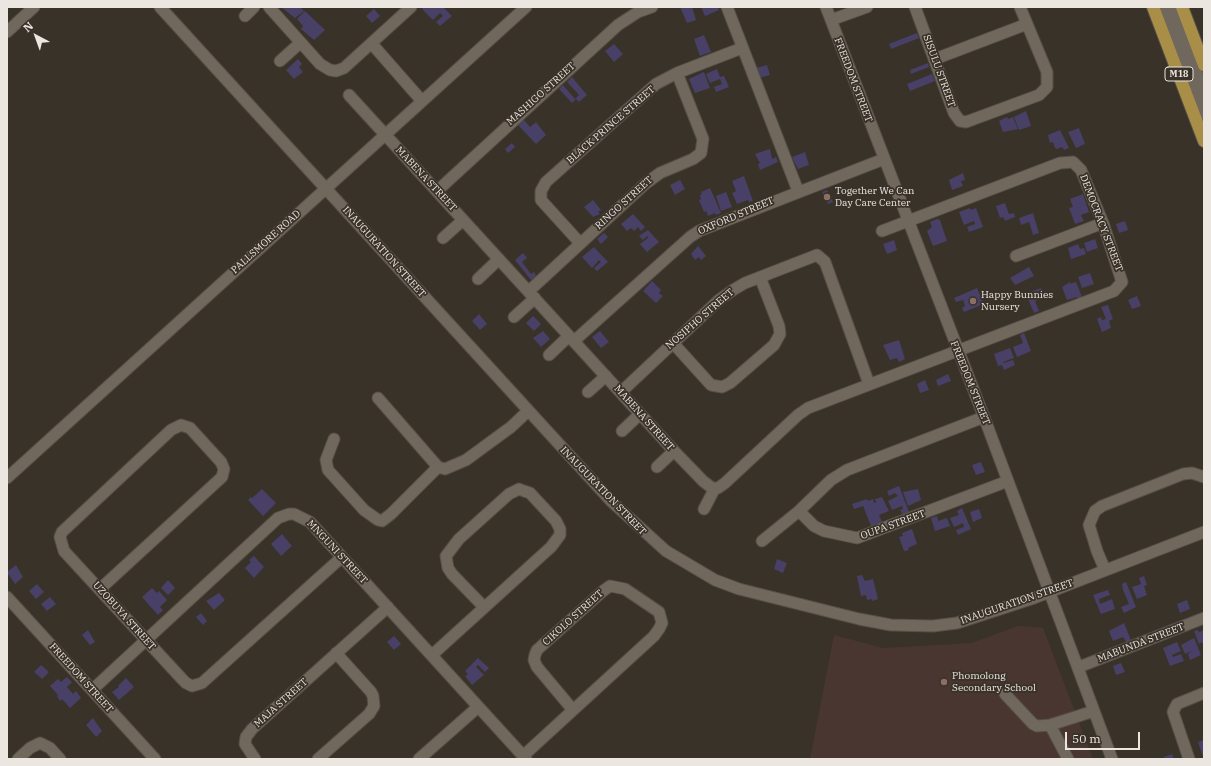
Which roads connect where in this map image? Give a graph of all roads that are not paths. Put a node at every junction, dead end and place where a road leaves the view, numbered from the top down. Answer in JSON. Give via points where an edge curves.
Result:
{"nodes":[{"id":1,"x":34,"y":7,"type":"edge"},
{"id":2,"x":160,"y":7,"type":"edge"},
{"id":3,"x":254,"y":7,"type":"edge"},
{"id":4,"x":269,"y":7,"type":"edge"},
{"id":5,"x":411,"y":7,"type":"edge"},
{"id":6,"x":526,"y":7,"type":"edge"},
{"id":7,"x":652,"y":7,"type":"edge"},
{"id":8,"x":727,"y":7,"type":"edge"},
{"id":9,"x":826,"y":7,"type":"edge"},
{"id":10,"x":867,"y":7,"type":"edge"},
{"id":11,"x":915,"y":7,"type":"edge"},
{"id":12,"x":1020,"y":7,"type":"edge"},
{"id":13,"x":1153,"y":7,"type":"edge"},
{"id":14,"x":1163,"y":7,"type":"edge"},
{"id":15,"x":1172,"y":7,"type":"edge"},
{"id":16,"x":1182,"y":7,"type":"edge"},
{"id":17,"x":245,"y":16,"type":"dead end"},
{"id":18,"x":831,"y":20,"type":"junction"},
{"id":19,"x":1027,"y":24,"type":"junction"},
{"id":20,"x":7,"y":32,"type":"edge"},
{"id":21,"x":300,"y":43,"type":"junction"},
{"id":22,"x":372,"y":44,"type":"junction"},
{"id":23,"x":742,"y":48,"type":"junction"},
{"id":24,"x":934,"y":59,"type":"junction"},
{"id":25,"x":280,"y":60,"type":"dead end"},
{"id":26,"x":1204,"y":65,"type":"edge"},
{"id":27,"x":677,"y":73,"type":"junction"},
{"id":28,"x":1204,"y":92,"type":"edge"},
{"id":29,"x":349,"y":95,"type":"dead end"},
{"id":30,"x":422,"y":101,"type":"junction"},
{"id":31,"x":1204,"y":114,"type":"edge"},
{"id":32,"x":385,"y":135,"type":"junction"},
{"id":33,"x":1204,"y":141,"type":"edge"},
{"id":34,"x":884,"y":159,"type":"junction"},
{"id":35,"x":326,"y":188,"type":"junction"},
{"id":36,"x":437,"y":191,"type":"junction"},
{"id":37,"x":798,"y":191,"type":"junction"},
{"id":38,"x":463,"y":220,"type":"junction"},
{"id":39,"x":908,"y":220,"type":"junction"},
{"id":40,"x":1103,"y":223,"type":"junction"},
{"id":41,"x":882,"y":231,"type":"dead end"},
{"id":42,"x":443,"y":238,"type":"dead end"},
{"id":43,"x":580,"y":243,"type":"junction"},
{"id":44,"x":1016,"y":256,"type":"dead end"},
{"id":45,"x":499,"y":259,"type":"junction"},
{"id":46,"x":760,"y":277,"type":"junction"},
{"id":47,"x":478,"y":279,"type":"dead end"},
{"id":48,"x":532,"y":295,"type":"junction"},
{"id":49,"x":514,"y":317,"type":"dead end"},
{"id":50,"x":572,"y":339,"type":"junction"},
{"id":51,"x":673,"y":343,"type":"junction"},
{"id":52,"x":957,"y":351,"type":"junction"},
{"id":53,"x":549,"y":355,"type":"dead end"},
{"id":54,"x":606,"y":376,"type":"junction"},
{"id":55,"x":869,"y":384,"type":"junction"},
{"id":56,"x":588,"y":392,"type":"dead end"},
{"id":57,"x":621,"y":392,"type":"junction"},
{"id":58,"x":378,"y":398,"type":"dead end"},
{"id":59,"x":528,"y":411,"type":"junction"},
{"id":60,"x":640,"y":414,"type":"junction"},
{"id":61,"x":984,"y":418,"type":"junction"},
{"id":62,"x":622,"y":431,"type":"dead end"},
{"id":63,"x":334,"y":439,"type":"dead end"},
{"id":64,"x":674,"y":451,"type":"junction"},
{"id":65,"x":438,"y":467,"type":"junction"},
{"id":66,"x":657,"y":468,"type":"dead end"},
{"id":67,"x":7,"y":478,"type":"edge"},
{"id":68,"x":1204,"y":478,"type":"edge"},
{"id":69,"x":1008,"y":481,"type":"junction"},
{"id":70,"x":715,"y":488,"type":"junction"},
{"id":71,"x":704,"y":509,"type":"dead end"},
{"id":72,"x":799,"y":511,"type":"junction"},
{"id":73,"x":1204,"y":532,"type":"edge"},
{"id":74,"x":762,"y":541,"type":"dead end"},
{"id":75,"x":342,"y":557,"type":"junction"},
{"id":76,"x":1105,"y":570,"type":"junction"},
{"id":77,"x":100,"y":589,"type":"junction"},
{"id":78,"x":1049,"y":592,"type":"junction"},
{"id":79,"x":7,"y":597,"type":"edge"},
{"id":80,"x":388,"y":607,"type":"junction"},
{"id":81,"x":484,"y":608,"type":"junction"},
{"id":82,"x":1204,"y":618,"type":"edge"},
{"id":83,"x":146,"y":640,"type":"junction"},
{"id":84,"x":336,"y":653,"type":"junction"},
{"id":85,"x":432,"y":655,"type":"junction"},
{"id":86,"x":1079,"y":667,"type":"junction"},
{"id":87,"x":92,"y":690,"type":"junction"},
{"id":88,"x":1204,"y":693,"type":"edge"},
{"id":89,"x":1005,"y":694,"type":"dead end"},
{"id":90,"x":478,"y":707,"type":"junction"},
{"id":91,"x":574,"y":710,"type":"junction"},
{"id":92,"x":1094,"y":711,"type":"junction"},
{"id":93,"x":1050,"y":725,"type":"junction"},
{"id":94,"x":425,"y":757,"type":"edge"},
{"id":95,"x":525,"y":758,"type":"edge"},
{"id":96,"x":18,"y":759,"type":"edge"},
{"id":97,"x":60,"y":759,"type":"edge"},
{"id":98,"x":155,"y":759,"type":"edge"},
{"id":99,"x":255,"y":759,"type":"edge"},
{"id":100,"x":318,"y":759,"type":"edge"},
{"id":101,"x":1068,"y":759,"type":"edge"},
{"id":102,"x":1112,"y":759,"type":"edge"},
{"id":103,"x":1189,"y":759,"type":"edge"}],
"edges":[{"from":1,"to":20,"type":"street"},
{"from":2,"to":35,"type":"street","name":"INAUGURATION STREET"},
{"from":3,"to":17,"type":"street"},
{"from":4,"to":21,"type":"street"},
{"from":5,"to":22,"type":"street"},
{"from":6,"to":30,"type":"street","name":"PALLSMORE ROAD"},
{"from":7,"to":36,"type":"street","name":"MASHIGO STREET","via":[[638,12],[618,25]]},
{"from":8,"to":23,"type":"street"},
{"from":9,"to":18,"type":"street","name":"FREEDOM STREET"},
{"from":10,"to":18,"type":"street"},
{"from":11,"to":24,"type":"street","name":"SISULU STREET"},
{"from":12,"to":19,"type":"street","name":"SISULU STREET"},
{"from":13,"to":33,"type":"main road","number":"M18"},
{"from":14,"to":31,"type":"street"},
{"from":15,"to":28,"type":"street"},
{"from":16,"to":26,"type":"main road","number":"M18"},
{"from":18,"to":34,"type":"street","name":"FREEDOM STREET"},
{"from":19,"to":24,"type":"street"},
{"from":19,"to":24,"type":"street","name":"SISULU STREET","via":[[1047,72],[1047,87],[1039,95],[972,121],[960,121],[954,113]]},
{"from":21,"to":22,"type":"street","via":[[325,67],[336,71],[344,68]]},
{"from":21,"to":25,"type":"street"},
{"from":22,"to":30,"type":"street"},
{"from":23,"to":27,"type":"street","name":"BLACK PRINCE STREET"},
{"from":23,"to":37,"type":"street"},
{"from":27,"to":43,"type":"street","name":"RINGO STREET","via":[[703,139],[701,153],[653,177]]},
{"from":27,"to":43,"type":"street","name":"BLACK PRINCE STREET","via":[[651,88],[546,182],[541,191],[541,200]]},
{"from":29,"to":32,"type":"street","name":"MABENA STREET"},
{"from":30,"to":32,"type":"street","name":"PALLSMORE ROAD"},
{"from":32,"to":35,"type":"street","name":"PALLSMORE ROAD"},
{"from":32,"to":36,"type":"street","name":"MABENA STREET"},
{"from":34,"to":37,"type":"street","name":"OXFORD STREET"},
{"from":34,"to":39,"type":"street","name":"FREEDOM STREET"},
{"from":35,"to":59,"type":"street","name":"INAUGURATION STREET"},
{"from":35,"to":67,"type":"street","name":"PALLSMORE ROAD"},
{"from":36,"to":38,"type":"street","name":"MABENA STREET"},
{"from":37,"to":50,"type":"street","name":"OXFORD STREET","via":[[694,234]]},
{"from":38,"to":42,"type":"street"},
{"from":38,"to":45,"type":"street","name":"MABENA STREET"},
{"from":39,"to":40,"type":"street","name":"DEMOCRACY STREET","via":[[1068,161],[1073,162],[1081,170]]},
{"from":39,"to":41,"type":"street"},
{"from":39,"to":52,"type":"street","name":"FREEDOM STREET"},
{"from":40,"to":44,"type":"street"},
{"from":40,"to":52,"type":"street","name":"DEMOCRACY STREET","via":[[1122,276],[1120,285],[1114,292]]},
{"from":43,"to":48,"type":"street","name":"RINGO STREET"},
{"from":45,"to":47,"type":"street"},
{"from":45,"to":48,"type":"street","name":"MABENA STREET"},
{"from":46,"to":51,"type":"street","name":"NOSIPHO STREET","via":[[728,294]]},
{"from":46,"to":51,"type":"street","via":[[780,334],[774,344],[730,383],[722,387],[711,385]]},
{"from":46,"to":55,"type":"street","name":"NOSIPHO STREET","via":[[814,256],[822,257]]},
{"from":48,"to":49,"type":"street","name":"RINGO STREET"},
{"from":48,"to":50,"type":"street","name":"MABENA STREET"},
{"from":50,"to":53,"type":"street","name":"OXFORD STREET"},
{"from":50,"to":54,"type":"street","name":"MABENA STREET"},
{"from":51,"to":57,"type":"street","name":"NOSIPHO STREET"},
{"from":52,"to":55,"type":"street"},
{"from":52,"to":61,"type":"street","name":"FREEDOM STREET"},
{"from":54,"to":56,"type":"street"},
{"from":54,"to":57,"type":"street","name":"MABENA STREET"},
{"from":55,"to":70,"type":"street","via":[[803,411],[725,483]]},
{"from":57,"to":60,"type":"street","name":"MABENA STREET"},
{"from":58,"to":65,"type":"street"},
{"from":59,"to":65,"type":"street","via":[[511,427],[466,460],[450,468]]},
{"from":59,"to":78,"type":"street","name":"INAUGURATION STREET","via":[[648,537],[697,570],[739,589],[859,619],[913,627],[957,623]]},
{"from":60,"to":62,"type":"street"},
{"from":60,"to":64,"type":"street","name":"MABENA STREET"},
{"from":61,"to":69,"type":"street","name":"FREEDOM STREET"},
{"from":61,"to":72,"type":"street","via":[[847,470],[831,480]]},
{"from":63,"to":65,"type":"street","via":[[326,460],[328,470],[364,510],[378,520],[382,521],[391,514]]},
{"from":64,"to":66,"type":"street"},
{"from":64,"to":70,"type":"street","name":"MABENA STREET","via":[[703,481]]},
{"from":68,"to":76,"type":"street","via":[[1192,473],[1183,474],[1095,511],[1089,525]]},
{"from":69,"to":72,"type":"street","name":"OUPA STREET","via":[[857,538],[824,531],[814,526]]},
{"from":69,"to":78,"type":"street","name":"FREEDOM STREET"},
{"from":70,"to":71,"type":"street"},
{"from":72,"to":74,"type":"street"},
{"from":73,"to":76,"type":"street","name":"INAUGURATION STREET"},
{"from":75,"to":80,"type":"street","name":"MNGUNI STREET"},
{"from":75,"to":83,"type":"street","name":"MNGUNI STREET","via":[[305,518],[294,514],[282,515]]},
{"from":75,"to":83,"type":"street","name":"UZOBUYA STREET","via":[[208,678],[196,685],[189,685],[182,679]]},
{"from":76,"to":78,"type":"street","name":"INAUGURATION STREET"},
{"from":77,"to":77,"type":"street","name":"UZOBUYA STREET","via":[[64,551],[60,537],[62,532],[176,427],[185,425],[222,462],[224,473]]},
{"from":77,"to":83,"type":"street","name":"UZOBUYA STREET"},
{"from":78,"to":86,"type":"street","name":"FREEDOM STREET"},
{"from":79,"to":87,"type":"street","name":"FREEDOM STREET"},
{"from":80,"to":84,"type":"street","name":"MAJA STREET"},
{"from":80,"to":85,"type":"street","name":"MNGUNI STREET"},
{"from":81,"to":81,"type":"street","via":[[551,547],[560,534],[556,521],[530,493],[519,490],[509,494],[459,539],[446,556],[452,574]]},
{"from":81,"to":85,"type":"street"},
{"from":82,"to":86,"type":"street","name":"MABUNDA STREET"},
{"from":83,"to":87,"type":"street","name":"MNGUNI STREET"},
{"from":84,"to":99,"type":"street","name":"MAJA STREET","via":[[248,734],[245,744]]},
{"from":84,"to":100,"type":"street","via":[[371,692],[374,706],[369,714]]},
{"from":85,"to":90,"type":"street","name":"MNGUNI STREET"},
{"from":86,"to":92,"type":"street","name":"FREEDOM STREET"},
{"from":87,"to":98,"type":"street","name":"FREEDOM STREET"},
{"from":88,"to":103,"type":"street","via":[[1177,704],[1173,712]]},
{"from":89,"to":93,"type":"street","via":[[1033,724],[1040,727]]},
{"from":90,"to":94,"type":"street"},
{"from":90,"to":95,"type":"street","name":"MNGUNI STREET"},
{"from":91,"to":91,"type":"street","name":"CIKOLO STREET","via":[[660,629],[662,623],[659,612],[625,589],[610,586],[537,650],[534,660],[537,667]]},
{"from":91,"to":95,"type":"street","name":"CIKOLO STREET"},
{"from":92,"to":93,"type":"street"},
{"from":92,"to":102,"type":"street","name":"FREEDOM STREET"},
{"from":93,"to":101,"type":"street"},
{"from":96,"to":97,"type":"street","via":[[40,743],[50,748]]}]}
